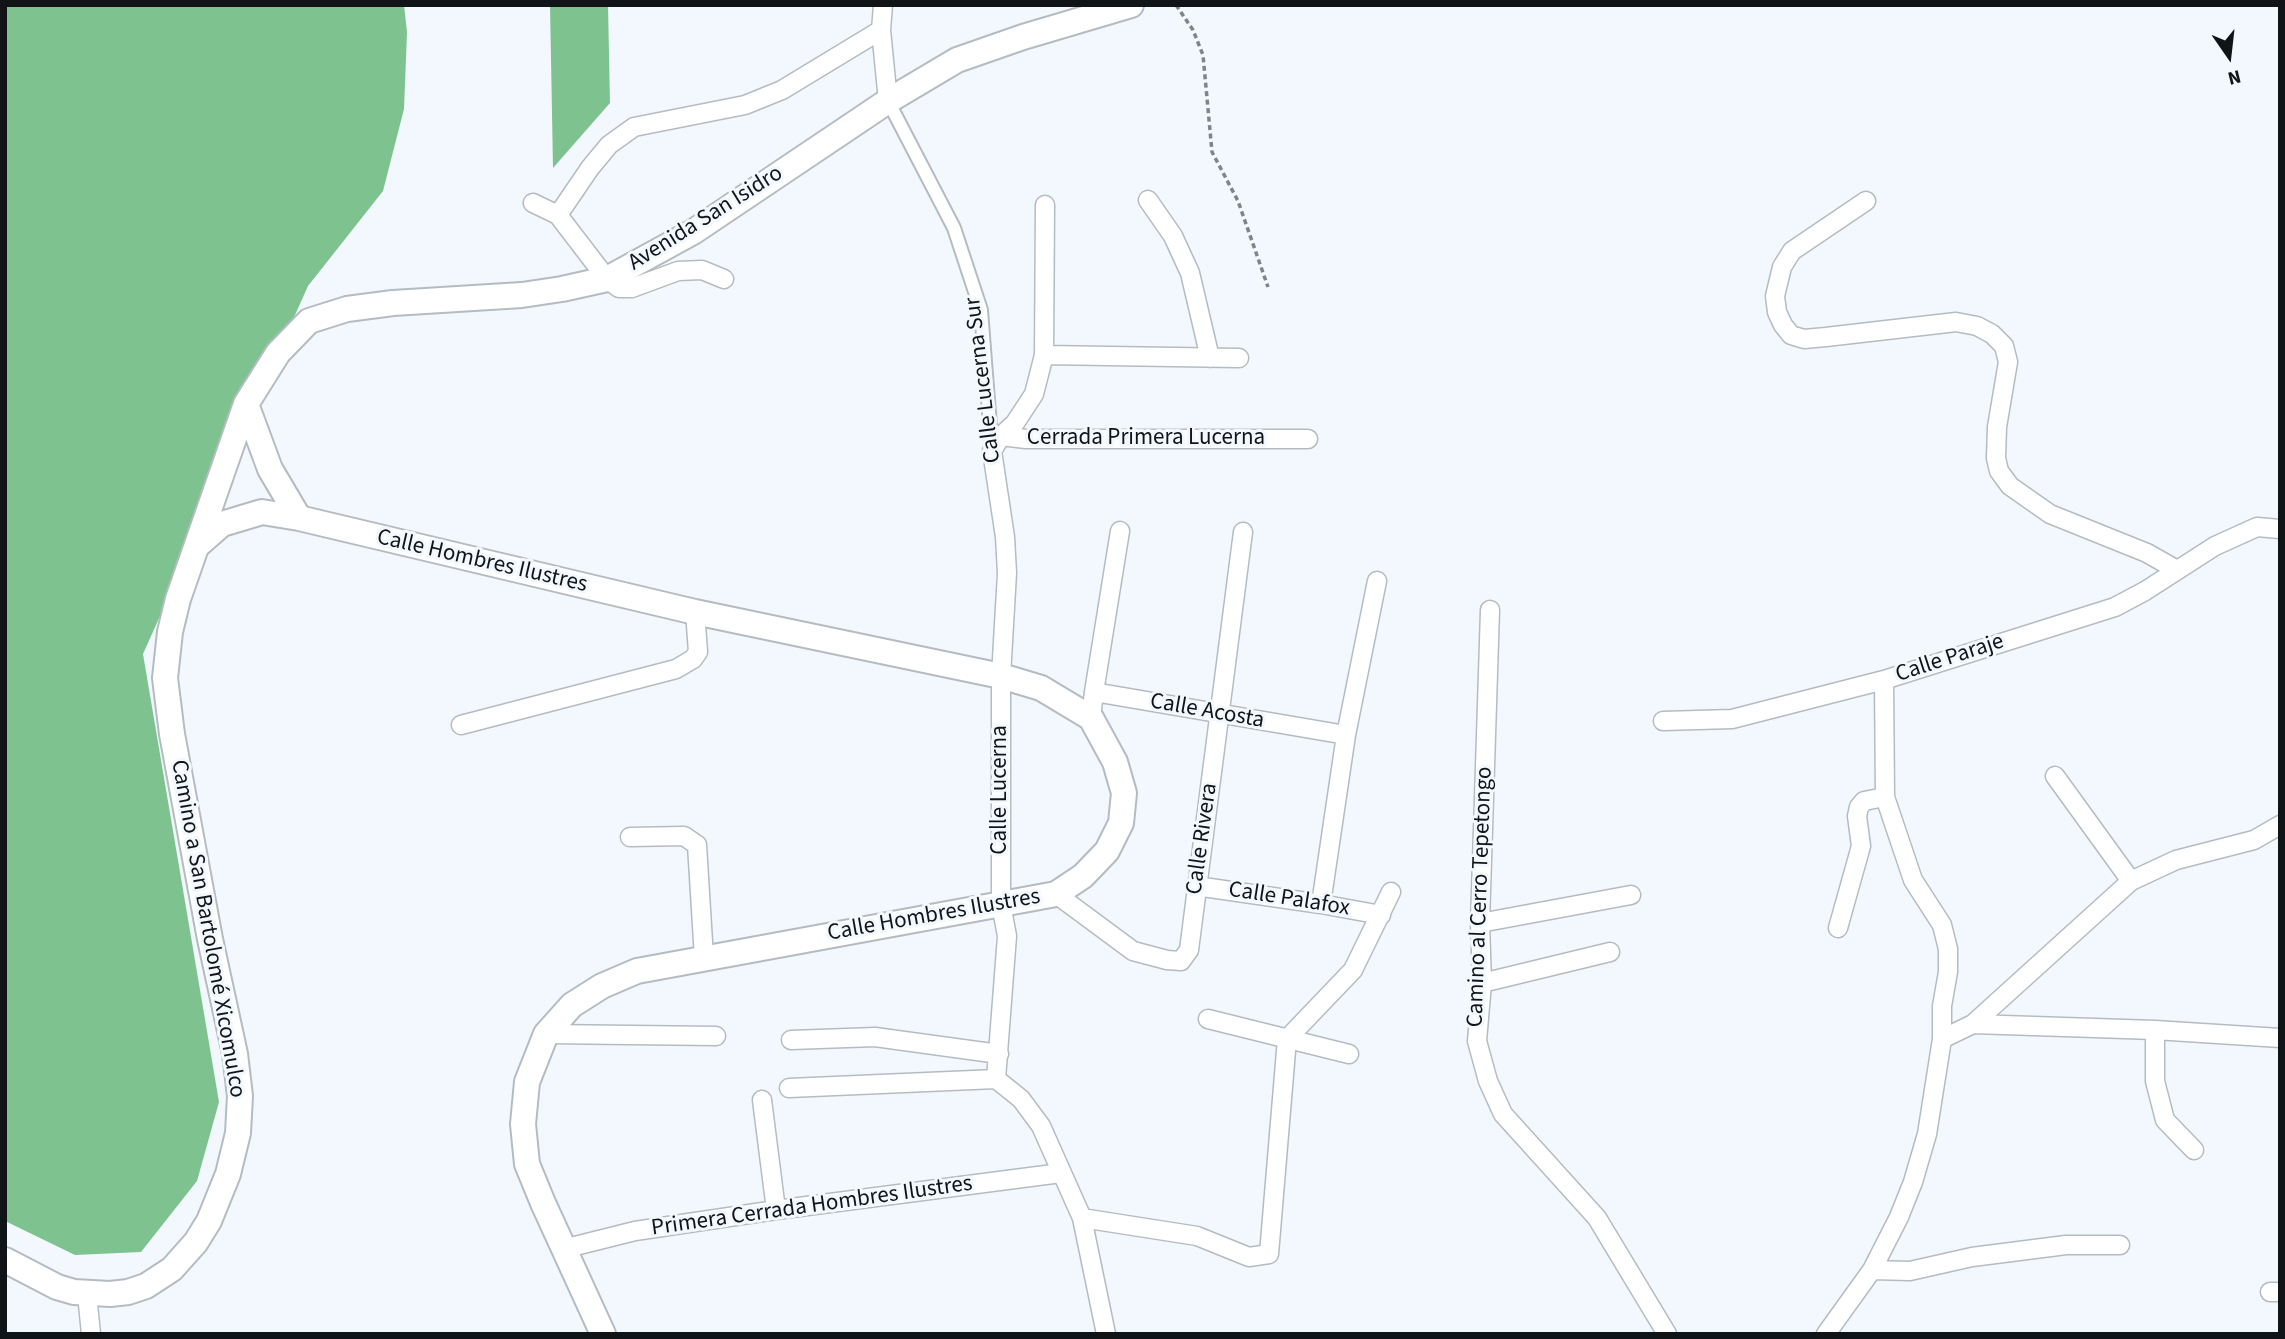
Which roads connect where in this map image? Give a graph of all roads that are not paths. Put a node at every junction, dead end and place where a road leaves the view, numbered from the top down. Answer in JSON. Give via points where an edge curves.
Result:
{"nodes":[{"id":1,"x":883,"y":5,"type":"edge"},
{"id":2,"x":1131,"y":5,"type":"edge"},
{"id":3,"x":881,"y":30,"type":"junction"},
{"id":4,"x":888,"y":101,"type":"junction"},
{"id":5,"x":1148,"y":200,"type":"dead end"},
{"id":6,"x":1866,"y":201,"type":"dead end"},
{"id":7,"x":533,"y":203,"type":"dead end"},
{"id":8,"x":1045,"y":205,"type":"dead end"},
{"id":9,"x":558,"y":215,"type":"junction"},
{"id":10,"x":607,"y":278,"type":"junction"},
{"id":11,"x":724,"y":279,"type":"dead end"},
{"id":12,"x":1044,"y":355,"type":"junction"},
{"id":13,"x":1210,"y":358,"type":"junction"},
{"id":14,"x":1239,"y":358,"type":"dead end"},
{"id":15,"x":246,"y":404,"type":"junction"},
{"id":16,"x":1308,"y":439,"type":"dead end"},
{"id":17,"x":996,"y":443,"type":"junction"},
{"id":18,"x":299,"y":518,"type":"junction"},
{"id":19,"x":2280,"y":529,"type":"edge"},
{"id":20,"x":1120,"y":531,"type":"dead end"},
{"id":21,"x":1242,"y":533,"type":"dead end"},
{"id":22,"x":197,"y":546,"type":"junction"},
{"id":23,"x":2177,"y":570,"type":"junction"},
{"id":24,"x":1377,"y":580,"type":"dead end"},
{"id":25,"x":1490,"y":610,"type":"dead end"},
{"id":26,"x":695,"y":612,"type":"junction"},
{"id":27,"x":1001,"y":676,"type":"junction"},
{"id":28,"x":1884,"y":680,"type":"junction"},
{"id":29,"x":1094,"y":692,"type":"junction"},
{"id":30,"x":1220,"y":714,"type":"junction"},
{"id":31,"x":1091,"y":718,"type":"junction"},
{"id":32,"x":1663,"y":721,"type":"dead end"},
{"id":33,"x":460,"y":725,"type":"dead end"},
{"id":34,"x":1346,"y":735,"type":"junction"},
{"id":35,"x":2055,"y":776,"type":"dead end"},
{"id":36,"x":1885,"y":797,"type":"junction"},
{"id":37,"x":2280,"y":825,"type":"edge"},
{"id":38,"x":630,"y":837,"type":"dead end"},
{"id":39,"x":2131,"y":881,"type":"junction"},
{"id":40,"x":1196,"y":886,"type":"junction"},
{"id":41,"x":1391,"y":892,"type":"dead end"},
{"id":42,"x":1056,"y":894,"type":"junction"},
{"id":43,"x":1631,"y":895,"type":"dead end"},
{"id":44,"x":1001,"y":904,"type":"junction"},
{"id":45,"x":1321,"y":904,"type":"junction"},
{"id":46,"x":1381,"y":915,"type":"junction"},
{"id":47,"x":1480,"y":923,"type":"junction"},
{"id":48,"x":1838,"y":928,"type":"dead end"},
{"id":49,"x":1610,"y":952,"type":"dead end"},
{"id":50,"x":704,"y":958,"type":"junction"},
{"id":51,"x":1482,"y":983,"type":"junction"},
{"id":52,"x":1208,"y":1019,"type":"dead end"},
{"id":53,"x":1973,"y":1024,"type":"junction"},
{"id":54,"x":2155,"y":1030,"type":"junction"},
{"id":55,"x":546,"y":1034,"type":"junction"},
{"id":56,"x":716,"y":1036,"type":"dead end"},
{"id":57,"x":2280,"y":1038,"type":"edge"},
{"id":58,"x":1287,"y":1039,"type":"junction"},
{"id":59,"x":1942,"y":1039,"type":"junction"},
{"id":60,"x":791,"y":1040,"type":"dead end"},
{"id":61,"x":999,"y":1054,"type":"junction"},
{"id":62,"x":1349,"y":1054,"type":"dead end"},
{"id":63,"x":996,"y":1079,"type":"junction"},
{"id":64,"x":789,"y":1088,"type":"dead end"},
{"id":65,"x":762,"y":1100,"type":"dead end"},
{"id":66,"x":2194,"y":1150,"type":"dead end"},
{"id":67,"x":1061,"y":1174,"type":"junction"},
{"id":68,"x":776,"y":1210,"type":"junction"},
{"id":69,"x":1082,"y":1217,"type":"junction"},
{"id":70,"x":2120,"y":1245,"type":"dead end"},
{"id":71,"x":563,"y":1249,"type":"junction"},
{"id":72,"x":5,"y":1259,"type":"edge"},
{"id":73,"x":1872,"y":1270,"type":"junction"},
{"id":74,"x":87,"y":1294,"type":"junction"},
{"id":75,"x":91,"y":1334,"type":"edge"},
{"id":76,"x":603,"y":1334,"type":"edge"},
{"id":77,"x":1106,"y":1334,"type":"edge"},
{"id":78,"x":1667,"y":1334,"type":"edge"},
{"id":79,"x":1826,"y":1334,"type":"edge"}],
"edges":[{"from":1,"to":3,"type":"street"},
{"from":2,"to":4,"type":"main road","name":"Avenida San Isidro","via":[[957,60]]},
{"from":3,"to":4,"type":"street"},
{"from":3,"to":9,"type":"street","via":[[782,90],[745,105],[634,127],[609,145]]},
{"from":4,"to":10,"type":"main road","name":"Avenida San Isidro","via":[[693,232]]},
{"from":4,"to":17,"type":"street","name":"Calle Lucerna Sur","via":[[954,228],[981,310]]},
{"from":5,"to":13,"type":"street","via":[[1173,236],[1190,273]]},
{"from":6,"to":23,"type":"street","via":[[1792,251],[1782,267],[1775,296],[1777,312],[1791,335],[1804,339],[1956,322],[1992,334],[2004,346],[2008,362],[1996,458],[2010,486],[2050,514]]},
{"from":7,"to":9,"type":"street"},
{"from":8,"to":12,"type":"street"},
{"from":9,"to":10,"type":"street"},
{"from":10,"to":11,"type":"street","via":[[619,288],[632,288],[678,271],[702,270]]},
{"from":10,"to":15,"type":"main road","name":"Avenida San Isidro","via":[[522,295],[347,309],[309,321],[278,353]]},
{"from":12,"to":13,"type":"street"},
{"from":12,"to":17,"type":"street","via":[[1034,394]]},
{"from":13,"to":14,"type":"street"},
{"from":15,"to":18,"type":"main road","via":[[270,469]]},
{"from":15,"to":22,"type":"main road","name":"Camino a San Bartolomé Xicomulco"},
{"from":16,"to":17,"type":"street","name":"Cerrada Primera Lucerna","via":[[1026,439]]},
{"from":17,"to":27,"type":"street","name":"Calle Lucerna Sur","via":[[1007,573]]},
{"from":18,"to":22,"type":"main road","name":"Calle Hombres Ilustres","via":[[262,512],[243,517],[222,524]]},
{"from":18,"to":26,"type":"main road","name":"Calle Hombres Ilustres"},
{"from":19,"to":23,"type":"street","name":"Calle Paraje","via":[[2257,527]]},
{"from":20,"to":29,"type":"street"},
{"from":21,"to":30,"type":"street","name":"Calle Rivera"},
{"from":22,"to":74,"type":"main road","name":"Camino a San Bartolomé Xicomulco","via":[[178,598],[165,678],[182,789],[235,1054],[238,1133],[212,1213],[184,1257],[146,1286],[128,1292]]},
{"from":23,"to":28,"type":"street","name":"Calle Paraje","via":[[2115,607]]},
{"from":24,"to":34,"type":"street"},
{"from":25,"to":47,"type":"street","name":"Camino al Cerro Tepetongo"},
{"from":26,"to":27,"type":"main road","name":"Calle Hombres Ilustres"},
{"from":26,"to":33,"type":"street","via":[[698,652],[676,669]]},
{"from":27,"to":31,"type":"main road","name":"Calle Hombres Ilustres","via":[[1041,688]]},
{"from":27,"to":44,"type":"street","name":"Calle Lucerna"},
{"from":28,"to":32,"type":"street","via":[[1732,719]]},
{"from":28,"to":36,"type":"street","name":"Calle Paraje"},
{"from":29,"to":30,"type":"street","name":"Calle Acosta"},
{"from":29,"to":31,"type":"street"},
{"from":30,"to":34,"type":"street","name":"Calle Acosta"},
{"from":30,"to":40,"type":"street","name":"Calle Rivera"},
{"from":31,"to":42,"type":"main road","name":"Calle Hombres Ilustres","via":[[1115,762],[1124,793],[1121,823],[1107,851],[1083,876]]},
{"from":34,"to":45,"type":"street"},
{"from":35,"to":39,"type":"street"},
{"from":36,"to":48,"type":"street","via":[[1864,801],[1859,807],[1861,846]]},
{"from":36,"to":59,"type":"street","name":"Calle Paraje","via":[[1913,880],[1941,925],[1948,948]]},
{"from":37,"to":39,"type":"street","via":[[2254,840],[2176,860]]},
{"from":38,"to":50,"type":"street","via":[[684,836],[697,845]]},
{"from":39,"to":53,"type":"street"},
{"from":40,"to":42,"type":"street","name":"Calle Rivera","via":[[1189,950],[1181,961],[1133,951]]},
{"from":40,"to":45,"type":"street","name":"Calle Palafox"},
{"from":41,"to":46,"type":"street"},
{"from":42,"to":44,"type":"main road","name":"Calle Hombres Ilustres"},
{"from":43,"to":47,"type":"street"},
{"from":44,"to":50,"type":"main road","name":"Calle Hombres Ilustres"},
{"from":44,"to":61,"type":"street","via":[[1007,936]]},
{"from":45,"to":46,"type":"street","name":"Calle Palafox"},
{"from":46,"to":58,"type":"street","via":[[1353,970]]},
{"from":47,"to":51,"type":"street","name":"Camino al Cerro Tepetongo"},
{"from":49,"to":51,"type":"street"},
{"from":50,"to":55,"type":"main road","name":"Calle Hombres Ilustres","via":[[636,971],[602,986],[572,1005]]},
{"from":51,"to":78,"type":"street","name":"Camino al Cerro Tepetongo","via":[[1477,1041],[1503,1114],[1597,1218]]},
{"from":52,"to":58,"type":"street"},
{"from":53,"to":54,"type":"street"},
{"from":53,"to":59,"type":"street"},
{"from":54,"to":57,"type":"street"},
{"from":54,"to":66,"type":"street","via":[[2155,1081],[2165,1120]]},
{"from":55,"to":56,"type":"street"},
{"from":55,"to":71,"type":"main road","name":"Calle Hombres Ilustres","via":[[527,1082],[523,1124],[527,1164]]},
{"from":58,"to":62,"type":"street"},
{"from":58,"to":69,"type":"street","via":[[1269,1254],[1249,1257],[1197,1236]]},
{"from":59,"to":73,"type":"street","name":"Calle Paraje","via":[[1927,1134],[1913,1182]]},
{"from":60,"to":61,"type":"street","via":[[875,1037]]},
{"from":61,"to":63,"type":"street"},
{"from":63,"to":64,"type":"street"},
{"from":63,"to":67,"type":"street","via":[[1021,1100],[1041,1126]]},
{"from":65,"to":68,"type":"street"},
{"from":67,"to":68,"type":"street","name":"Primera Cerrada Hombres Ilustres"},
{"from":67,"to":69,"type":"street"},
{"from":68,"to":71,"type":"street","name":"Primera Cerrada Hombres Ilustres","via":[[635,1231]]},
{"from":69,"to":77,"type":"street"},
{"from":70,"to":73,"type":"street","via":[[2066,1245],[1972,1257],[1910,1271]]},
{"from":71,"to":76,"type":"main road","name":"Calle Hombres Ilustres"},
{"from":72,"to":74,"type":"main road","name":"Camino a San Bartolomé Xicomulco","via":[[57,1287]]},
{"from":73,"to":79,"type":"street","name":"Calle Paraje"},
{"from":74,"to":75,"type":"street"}]}
